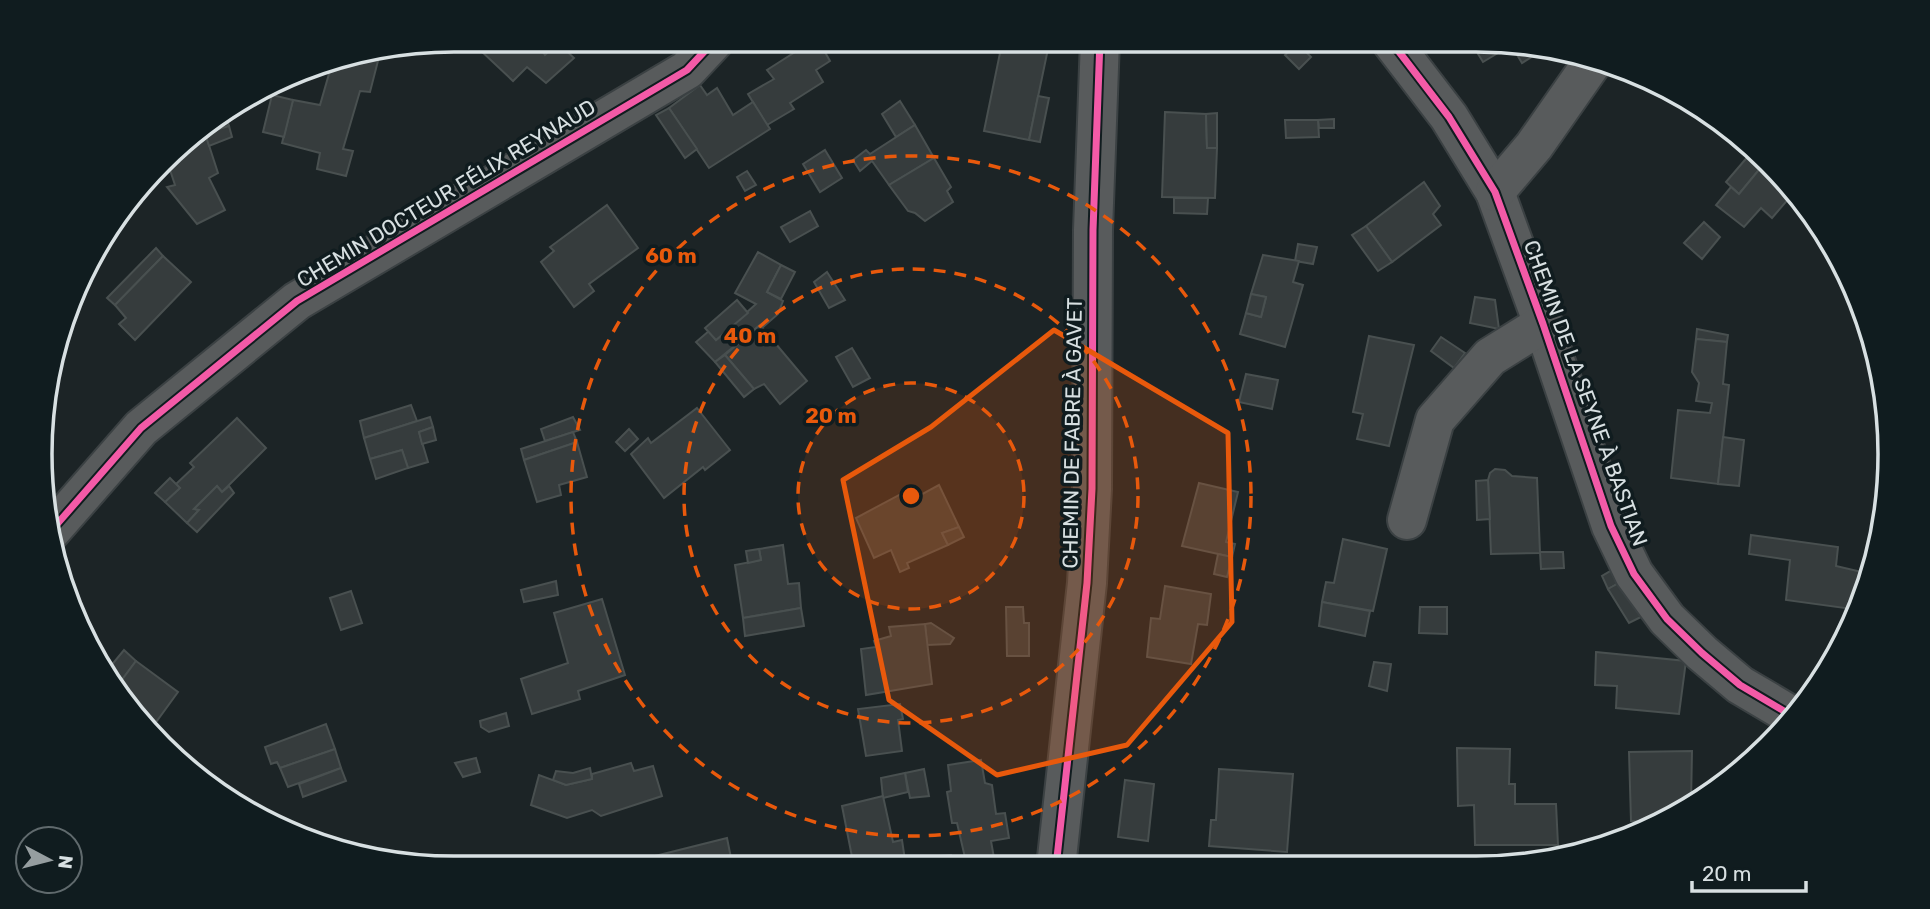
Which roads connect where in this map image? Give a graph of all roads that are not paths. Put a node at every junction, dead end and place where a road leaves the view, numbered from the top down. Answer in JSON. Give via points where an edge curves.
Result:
{"nodes":[{"id":1,"x":704,"y":52,"type":"edge"},
{"id":2,"x":1100,"y":52,"type":"edge"},
{"id":3,"x":1400,"y":52,"type":"edge"},
{"id":4,"x":1588,"y":69,"type":"edge"},
{"id":5,"x":1495,"y":192,"type":"junction"},
{"id":6,"x":1543,"y":324,"type":"junction"},
{"id":7,"x":1407,"y":520,"type":"dead end"},
{"id":8,"x":58,"y":523,"type":"edge"},
{"id":9,"x":1785,"y":711,"type":"edge"},
{"id":10,"x":1057,"y":856,"type":"edge"}],
"edges":[{"from":1,"to":8,"type":"street","name":"CHEMIN DOCTEUR FÉLIX REYNAUD","via":[[687,70],[297,301],[141,428]]},
{"from":2,"to":10,"type":"street","name":"CHEMIN DE FABRE À GAVET","via":[[1093,230],[1092,502]]},
{"from":3,"to":5,"type":"street","name":"CHEMIN DE LA SEYNE À BASTIAN","via":[[1449,117]]},
{"from":4,"to":5,"type":"street","via":[[1535,146]]},
{"from":5,"to":6,"type":"street","name":"CHEMIN DE LA SEYNE À BASTIAN"},
{"from":6,"to":7,"type":"street","via":[[1490,357],[1435,420]]},
{"from":6,"to":9,"type":"street","name":"CHEMIN DE LA SEYNE À BASTIAN","via":[[1611,526],[1634,574],[1667,619],[1702,653],[1740,685]]}]}
